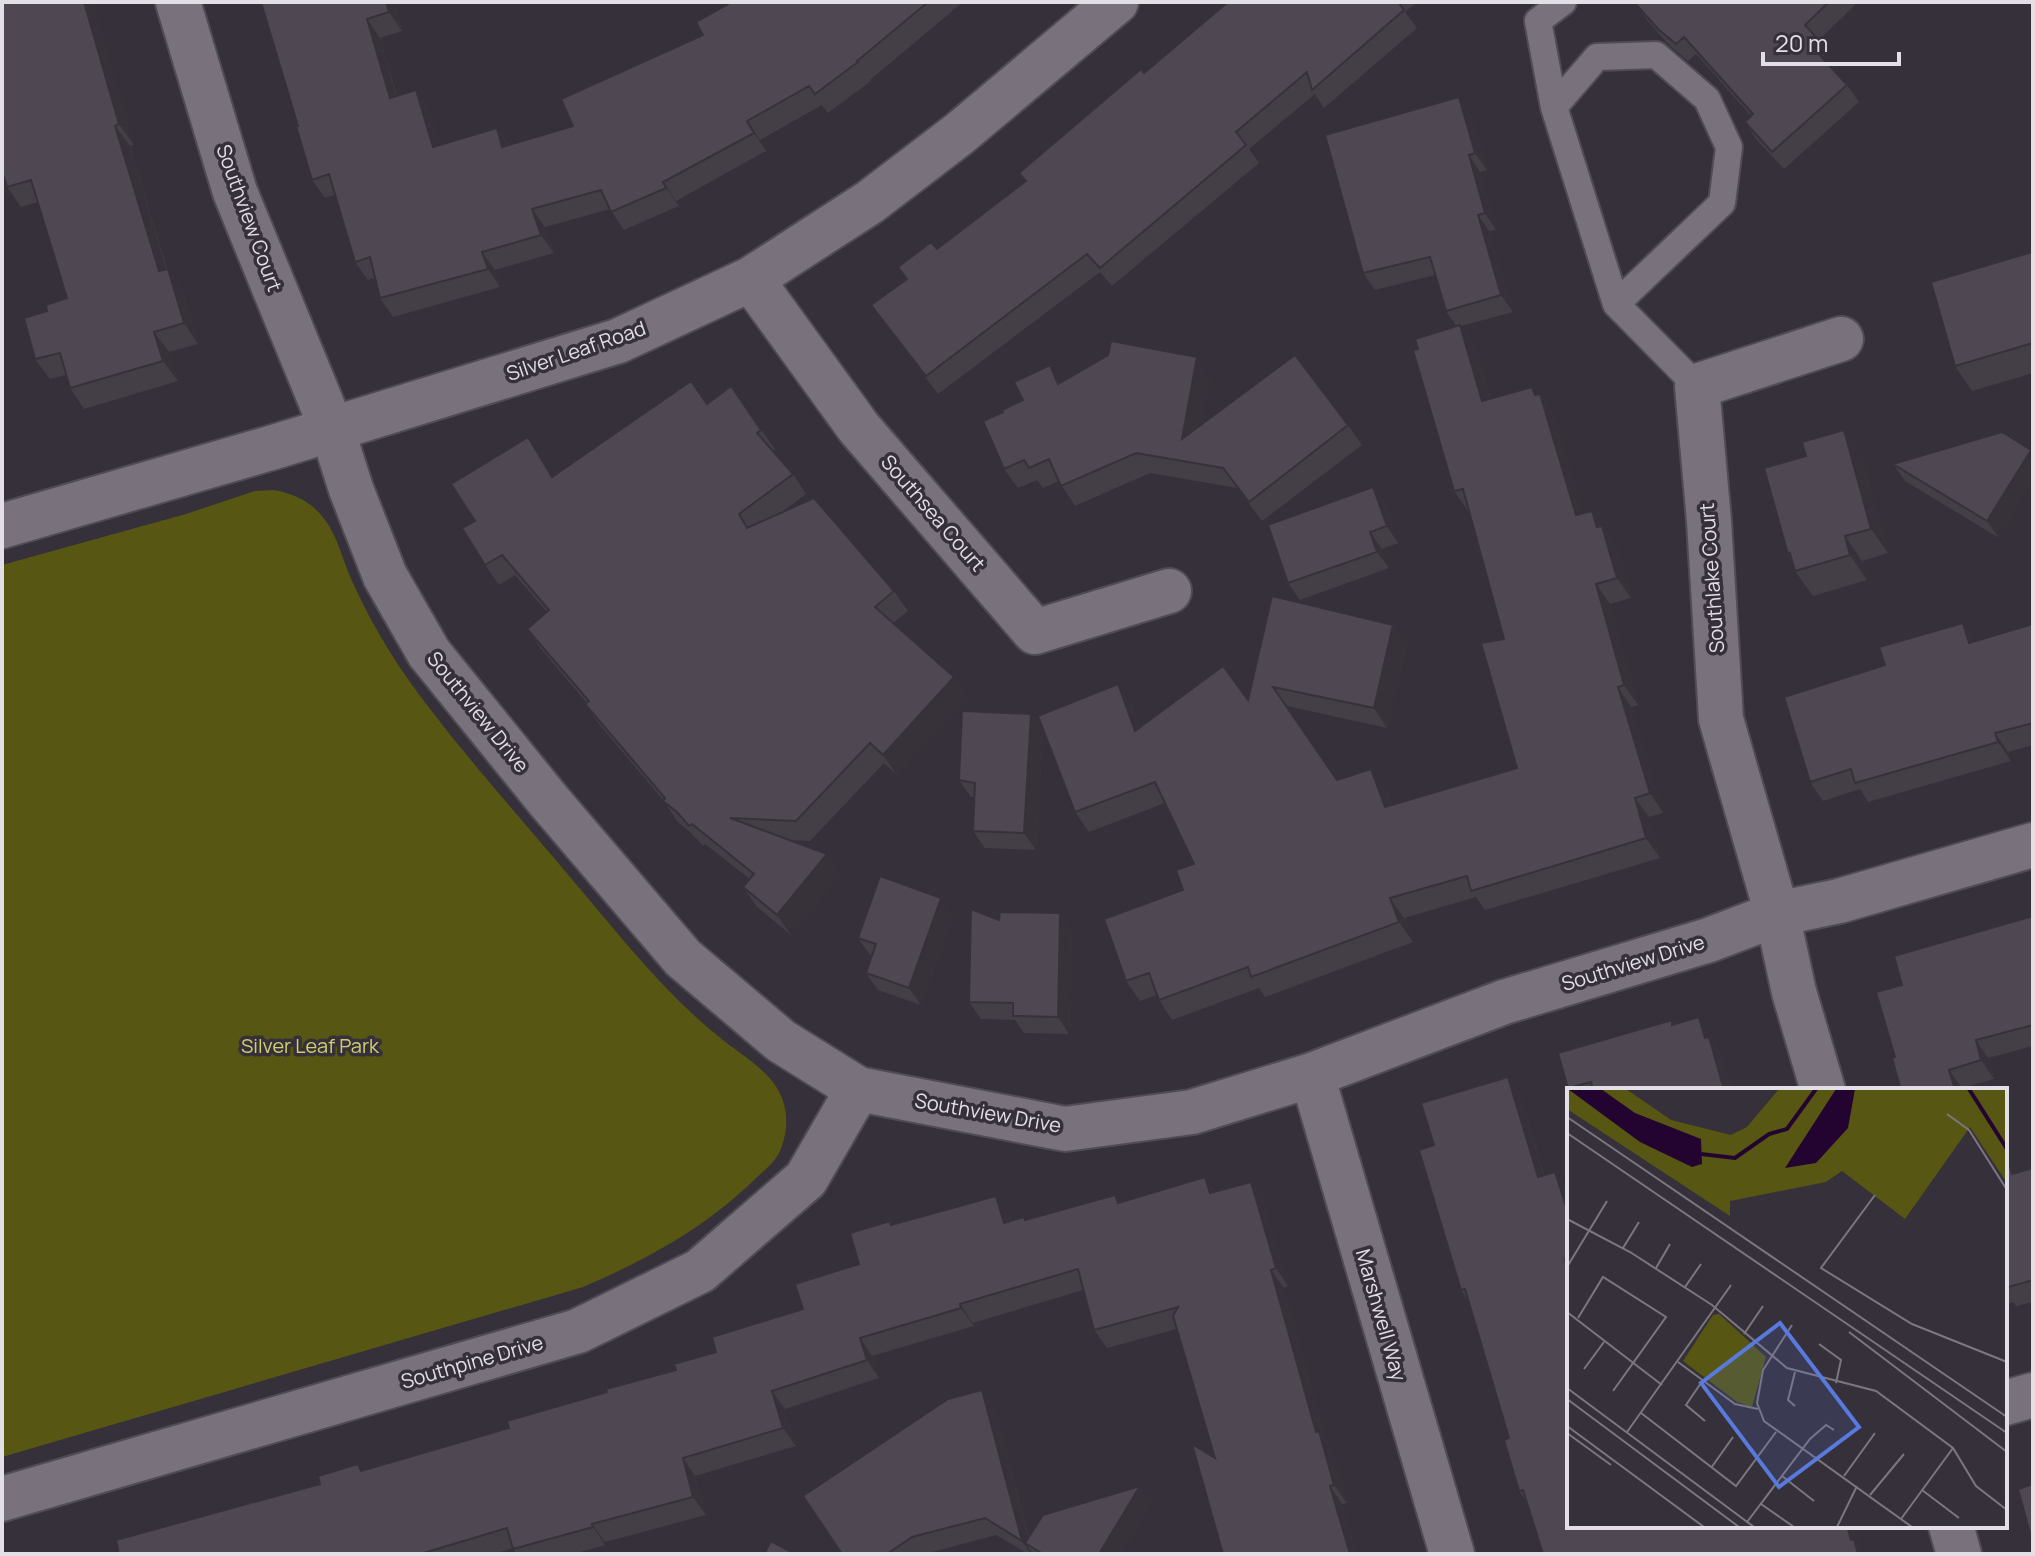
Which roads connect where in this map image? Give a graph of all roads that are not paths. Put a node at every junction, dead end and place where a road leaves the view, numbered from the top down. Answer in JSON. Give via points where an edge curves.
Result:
{"nodes":[{"id":1,"x":178,"y":2,"type":"edge"},
{"id":2,"x":1116,"y":2,"type":"edge"},
{"id":3,"x":1563,"y":2,"type":"edge"},
{"id":4,"x":1554,"y":107,"type":"junction"},
{"id":5,"x":751,"y":279,"type":"junction"},
{"id":6,"x":1616,"y":304,"type":"junction"},
{"id":7,"x":1841,"y":339,"type":"dead end"},
{"id":8,"x":1697,"y":386,"type":"junction"},
{"id":9,"x":332,"y":429,"type":"junction"},
{"id":10,"x":2,"y":526,"type":"edge"},
{"id":11,"x":1169,"y":591,"type":"dead end"},
{"id":12,"x":2033,"y":845,"type":"edge"},
{"id":13,"x":1777,"y":914,"type":"junction"},
{"id":14,"x":1312,"y":1075,"type":"junction"},
{"id":15,"x":1822,"y":1088,"type":"edge"},
{"id":16,"x":858,"y":1089,"type":"junction"},
{"id":17,"x":2033,"y":1395,"type":"edge"},
{"id":18,"x":2007,"y":1402,"type":"edge"},
{"id":19,"x":2,"y":1499,"type":"edge"},
{"id":20,"x":1952,"y":1528,"type":"edge"},
{"id":21,"x":1452,"y":1554,"type":"edge"},
{"id":22,"x":1959,"y":1554,"type":"edge"}],
"edges":[{"from":1,"to":9,"type":"street","name":"Southview Court","via":[[235,192]]},
{"from":2,"to":5,"type":"street","name":"Silver Leaf Road","via":[[896,183]]},
{"from":3,"to":4,"type":"lane","via":[[1538,21]]},
{"from":4,"to":6,"type":"lane"},
{"from":4,"to":6,"type":"lane","via":[[1597,57],[1656,55],[1707,99],[1729,147],[1722,203]]},
{"from":5,"to":9,"type":"street","name":"Silver Leaf Road","via":[[618,341]]},
{"from":5,"to":11,"type":"street","name":"Southsea Court","via":[[859,428],[1035,632]]},
{"from":6,"to":8,"type":"lane"},
{"from":7,"to":8,"type":"street"},
{"from":8,"to":13,"type":"street","name":"Southlake Court","via":[[1721,719]]},
{"from":9,"to":10,"type":"street","name":"Silver Leaf Road"},
{"from":9,"to":16,"type":"street","name":"Southview Drive","via":[[385,576],[429,653],[683,958],[781,1041]]},
{"from":12,"to":13,"type":"street","name":"Southview Drive"},
{"from":13,"to":14,"type":"street","name":"Southview Drive","via":[[1504,1002]]},
{"from":13,"to":15,"type":"street","name":"Southlake Court"},
{"from":14,"to":16,"type":"street","name":"Southview Drive","via":[[1192,1112],[1065,1129]]},
{"from":14,"to":21,"type":"street","name":"Marshwell Way"},
{"from":16,"to":19,"type":"street","name":"Southpine Drive","via":[[806,1179],[700,1271],[578,1331]]},
{"from":17,"to":18,"type":"street"},
{"from":20,"to":22,"type":"street"}]}
